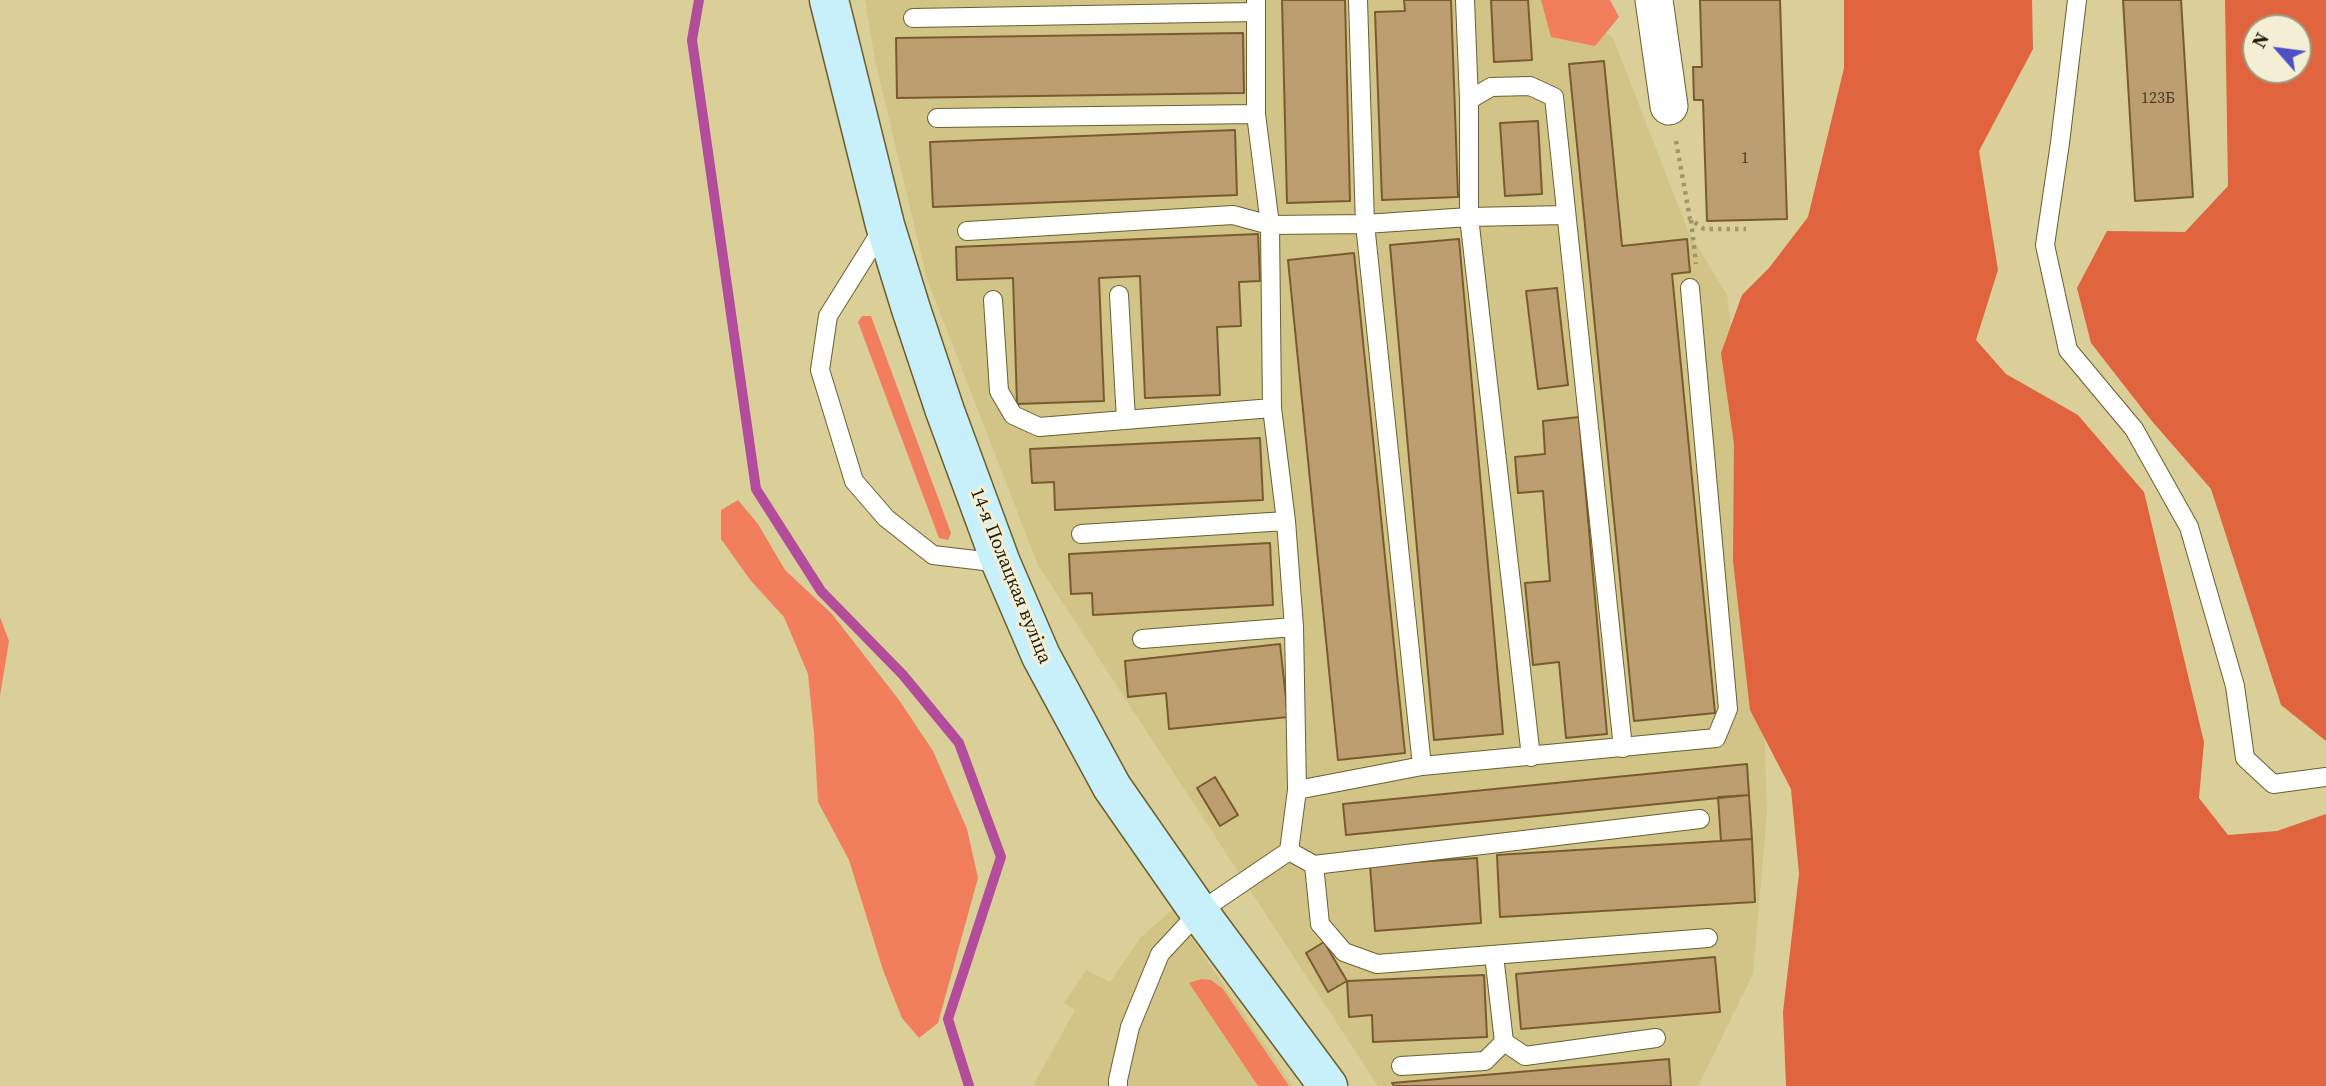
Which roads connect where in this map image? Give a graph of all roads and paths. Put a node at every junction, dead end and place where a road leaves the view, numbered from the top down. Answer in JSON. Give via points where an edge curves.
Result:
{"nodes":[{"id":1,"x":829,"y":0,"type":"edge"},
{"id":2,"x":1358,"y":0,"type":"edge"},
{"id":3,"x":1465,"y":0,"type":"edge"},
{"id":4,"x":1654,"y":0,"type":"edge"},
{"id":5,"x":2077,"y":0,"type":"edge"},
{"id":6,"x":1256,"y":6,"type":"edge"},
{"id":7,"x":913,"y":18,"type":"dead end"},
{"id":8,"x":1469,"y":100,"type":"junction"},
{"id":9,"x":1669,"y":106,"type":"joint"},
{"id":10,"x":1256,"y":114,"type":"junction"},
{"id":11,"x":937,"y":118,"type":"dead end"},
{"id":12,"x":1566,"y":215,"type":"junction"},
{"id":13,"x":1469,"y":217,"type":"junction"},
{"id":14,"x":1690,"y":219,"type":"junction"},
{"id":15,"x":1365,"y":224,"type":"junction"},
{"id":16,"x":885,"y":225,"type":"junction"},
{"id":17,"x":1270,"y":225,"type":"junction"},
{"id":18,"x":1746,"y":229,"type":"dead end"},
{"id":19,"x":967,"y":231,"type":"dead end"},
{"id":20,"x":1693,"y":280,"type":"joint"},
{"id":21,"x":1119,"y":295,"type":"dead end"},
{"id":22,"x":993,"y":300,"type":"dead end"},
{"id":23,"x":1272,"y":408,"type":"junction"},
{"id":24,"x":1126,"y":420,"type":"junction"},
{"id":25,"x":1286,"y":521,"type":"junction"},
{"id":26,"x":1081,"y":534,"type":"dead end"},
{"id":27,"x":1001,"y":563,"type":"junction"},
{"id":28,"x":1294,"y":627,"type":"junction"},
{"id":29,"x":1142,"y":639,"type":"dead end"},
{"id":30,"x":1623,"y":748,"type":"junction"},
{"id":31,"x":1531,"y":757,"type":"junction"},
{"id":32,"x":1422,"y":766,"type":"junction"},
{"id":33,"x":2326,"y":777,"type":"edge"},
{"id":34,"x":1297,"y":790,"type":"junction"},
{"id":35,"x":1700,"y":818,"type":"dead end"},
{"id":36,"x":1289,"y":851,"type":"junction"},
{"id":37,"x":1314,"y":865,"type":"junction"},
{"id":38,"x":1199,"y":912,"type":"junction"},
{"id":39,"x":1708,"y":938,"type":"dead end"},
{"id":40,"x":1494,"y":955,"type":"junction"},
{"id":41,"x":1657,"y":1038,"type":"dead end"},
{"id":42,"x":1504,"y":1042,"type":"junction"},
{"id":43,"x":1401,"y":1066,"type":"dead end"},
{"id":44,"x":1118,"y":1086,"type":"edge"},
{"id":45,"x":1328,"y":1086,"type":"edge"}],
"edges":[{"from":1,"to":16,"type":"main road","name":"14-я Полацкая вуліца"},
{"from":2,"to":15,"type":"lane"},
{"from":3,"to":8,"type":"lane"},
{"from":4,"to":9,"type":"street"},
{"from":5,"to":33,"type":"lane","via":[[2045,245],[2068,351],[2134,429],[2189,527],[2235,686],[2245,758],[2273,784]]},
{"from":6,"to":7,"type":"lane"},
{"from":6,"to":10,"type":"lane"},
{"from":8,"to":12,"type":"lane","via":[[1491,87],[1530,86],[1554,97]]},
{"from":8,"to":13,"type":"lane"},
{"from":9,"to":14,"type":"path"},
{"from":10,"to":11,"type":"lane"},
{"from":10,"to":17,"type":"lane"},
{"from":12,"to":13,"type":"lane"},
{"from":12,"to":30,"type":"lane"},
{"from":13,"to":15,"type":"lane"},
{"from":13,"to":31,"type":"lane"},
{"from":14,"to":18,"type":"path","via":[[1704,229]]},
{"from":14,"to":20,"type":"path"},
{"from":15,"to":17,"type":"lane"},
{"from":15,"to":32,"type":"lane"},
{"from":16,"to":27,"type":"main road","name":"14-я Полацкая вуліца","via":[[945,411]]},
{"from":16,"to":27,"type":"lane","via":[[828,316],[820,370],[854,481],[886,518],[933,555]]},
{"from":17,"to":19,"type":"lane","via":[[1233,215]]},
{"from":17,"to":23,"type":"lane"},
{"from":20,"to":30,"type":"lane","via":[[1728,709],[1716,738]]},
{"from":21,"to":24,"type":"lane"},
{"from":22,"to":24,"type":"lane","via":[[999,391],[1013,415],[1039,427]]},
{"from":23,"to":24,"type":"lane"},
{"from":23,"to":25,"type":"lane"},
{"from":25,"to":26,"type":"lane"},
{"from":25,"to":28,"type":"lane"},
{"from":27,"to":38,"type":"main road","name":"14-я Полацкая вуліца","via":[[1041,656],[1112,787]]},
{"from":28,"to":29,"type":"lane"},
{"from":28,"to":34,"type":"lane"},
{"from":30,"to":31,"type":"lane"},
{"from":31,"to":32,"type":"lane"},
{"from":32,"to":34,"type":"lane"},
{"from":34,"to":36,"type":"lane"},
{"from":35,"to":37,"type":"lane"},
{"from":36,"to":37,"type":"lane"},
{"from":36,"to":38,"type":"lane"},
{"from":37,"to":40,"type":"lane","via":[[1320,925],[1344,952],[1377,964]]},
{"from":38,"to":44,"type":"lane","via":[[1160,954],[1130,1027]]},
{"from":38,"to":45,"type":"main road","name":"14-я Полацкая вуліца"},
{"from":39,"to":40,"type":"lane"},
{"from":40,"to":42,"type":"lane"},
{"from":41,"to":42,"type":"lane","via":[[1525,1056]]},
{"from":42,"to":43,"type":"lane","via":[[1485,1062]]}]}
